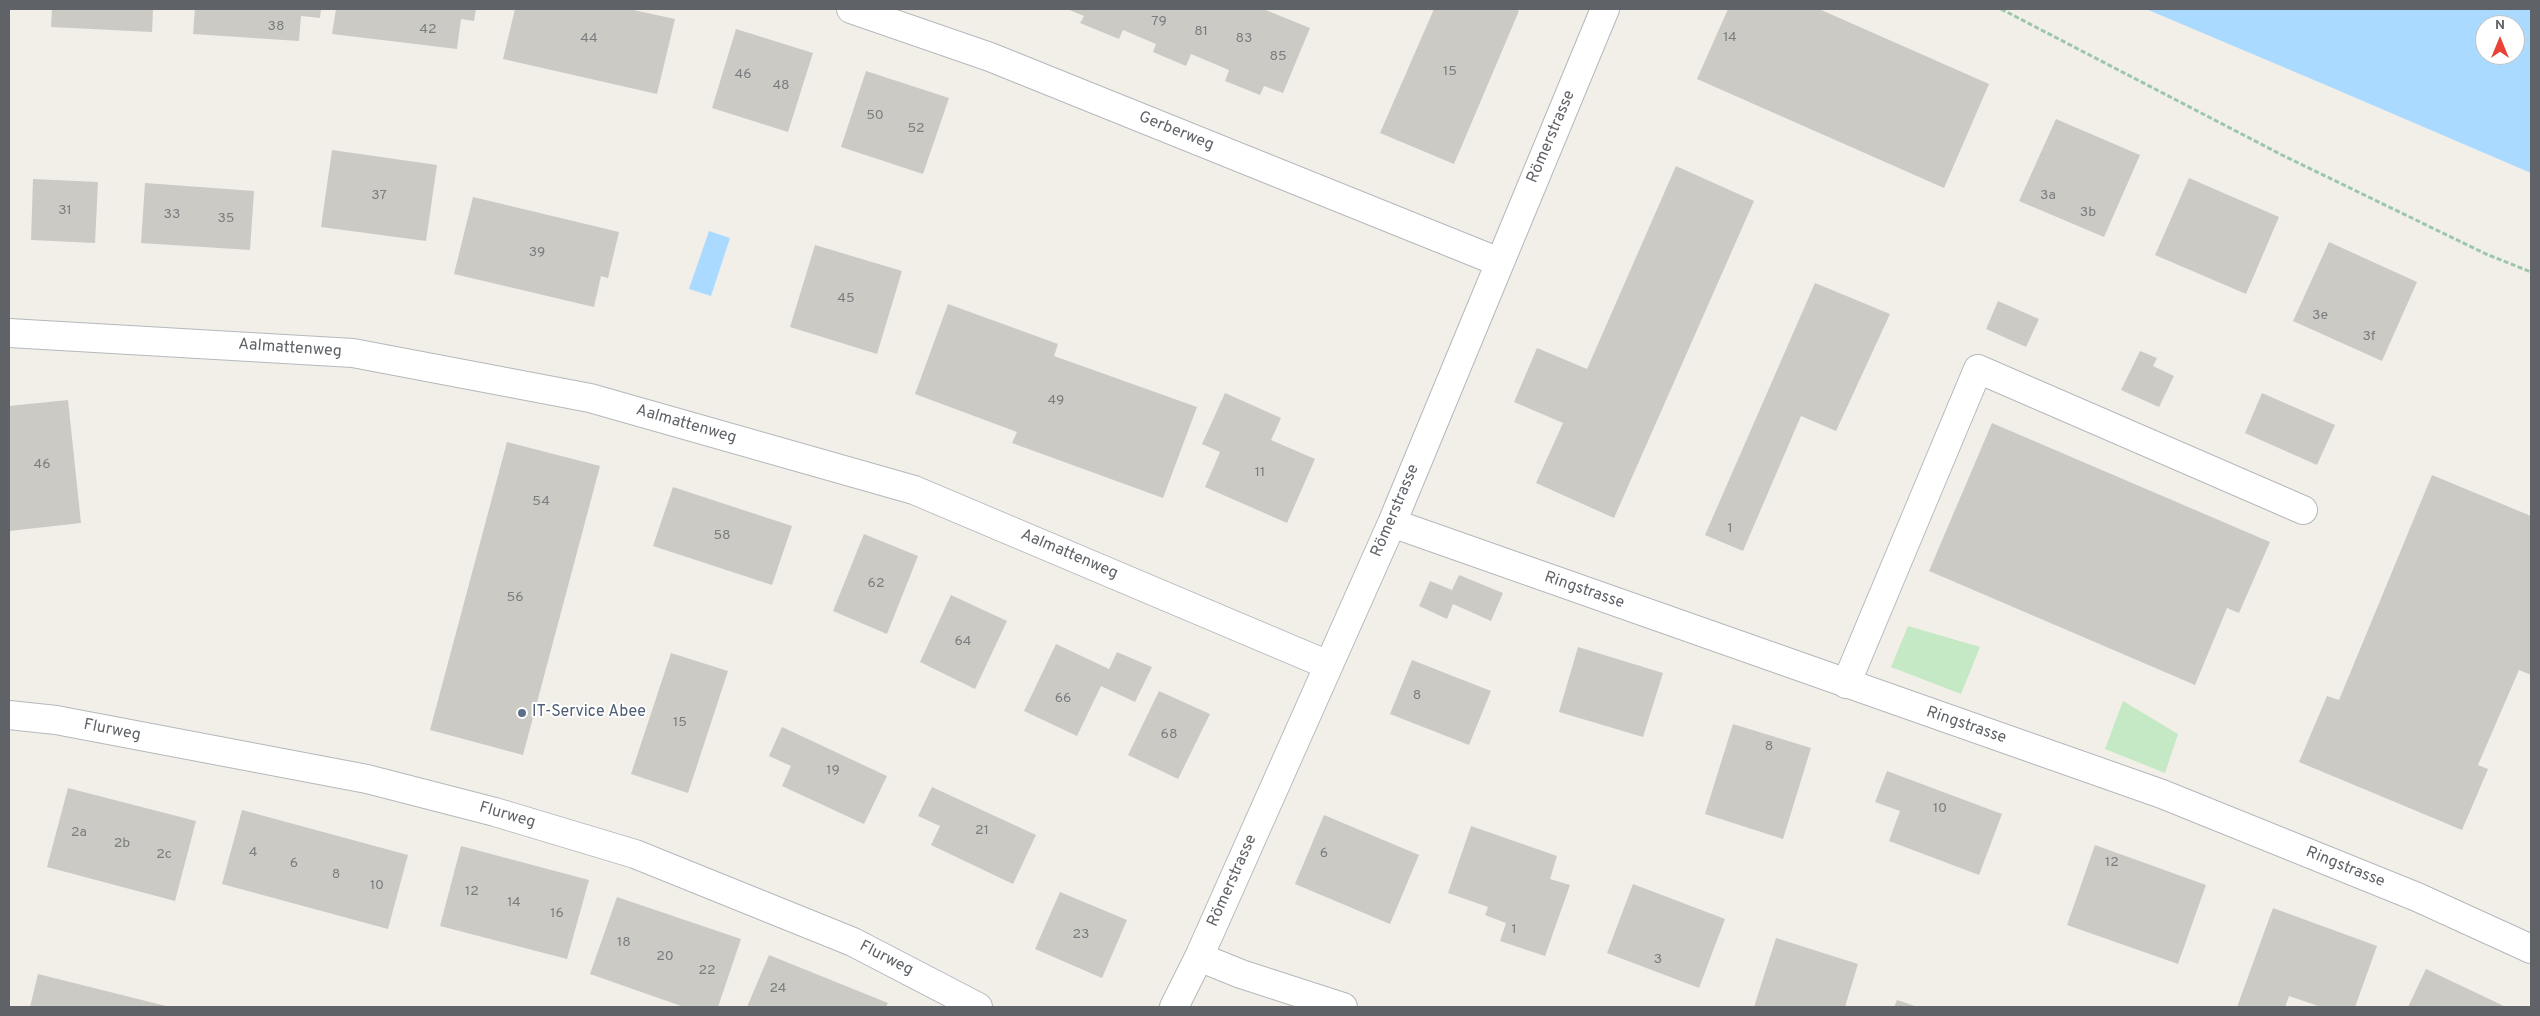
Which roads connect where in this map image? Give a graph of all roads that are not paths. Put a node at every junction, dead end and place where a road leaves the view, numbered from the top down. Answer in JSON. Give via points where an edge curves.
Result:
{"nodes":[{"id":1,"x":851,"y":9,"type":"edge"},
{"id":2,"x":1605,"y":9,"type":"edge"},
{"id":3,"x":1499,"y":262,"type":"junction"},
{"id":4,"x":9,"y":333,"type":"edge"},
{"id":5,"x":2303,"y":510,"type":"dead end"},
{"id":6,"x":1392,"y":523,"type":"junction"},
{"id":7,"x":1328,"y":665,"type":"junction"},
{"id":8,"x":1846,"y":684,"type":"junction"},
{"id":9,"x":9,"y":716,"type":"edge"},
{"id":10,"x":2531,"y":949,"type":"edge"},
{"id":11,"x":1199,"y":957,"type":"junction"},
{"id":12,"x":978,"y":1007,"type":"edge"},
{"id":13,"x":1174,"y":1007,"type":"edge"},
{"id":14,"x":1343,"y":1007,"type":"edge"}],
"edges":[{"from":1,"to":3,"type":"street","name":"Gerberweg","via":[[990,57]]},
{"from":2,"to":3,"type":"street","name":"Römerstrasse"},
{"from":3,"to":6,"type":"street","name":"Römerstrasse"},
{"from":4,"to":7,"type":"street","name":"Aalmattenweg","via":[[353,353],[590,398],[914,490]]},
{"from":5,"to":8,"type":"street","via":[[1978,368]]},
{"from":6,"to":7,"type":"street","name":"Römerstrasse"},
{"from":6,"to":8,"type":"street","name":"Ringstrasse"},
{"from":7,"to":11,"type":"street","name":"Römerstrasse"},
{"from":8,"to":10,"type":"street","name":"Ringstrasse","via":[[2162,794],[2417,897]]},
{"from":9,"to":12,"type":"street","name":"Flurweg","via":[[56,720],[367,779],[626,851],[853,942]]},
{"from":11,"to":13,"type":"street","name":"Römerstrasse"},
{"from":11,"to":14,"type":"street"}]}
